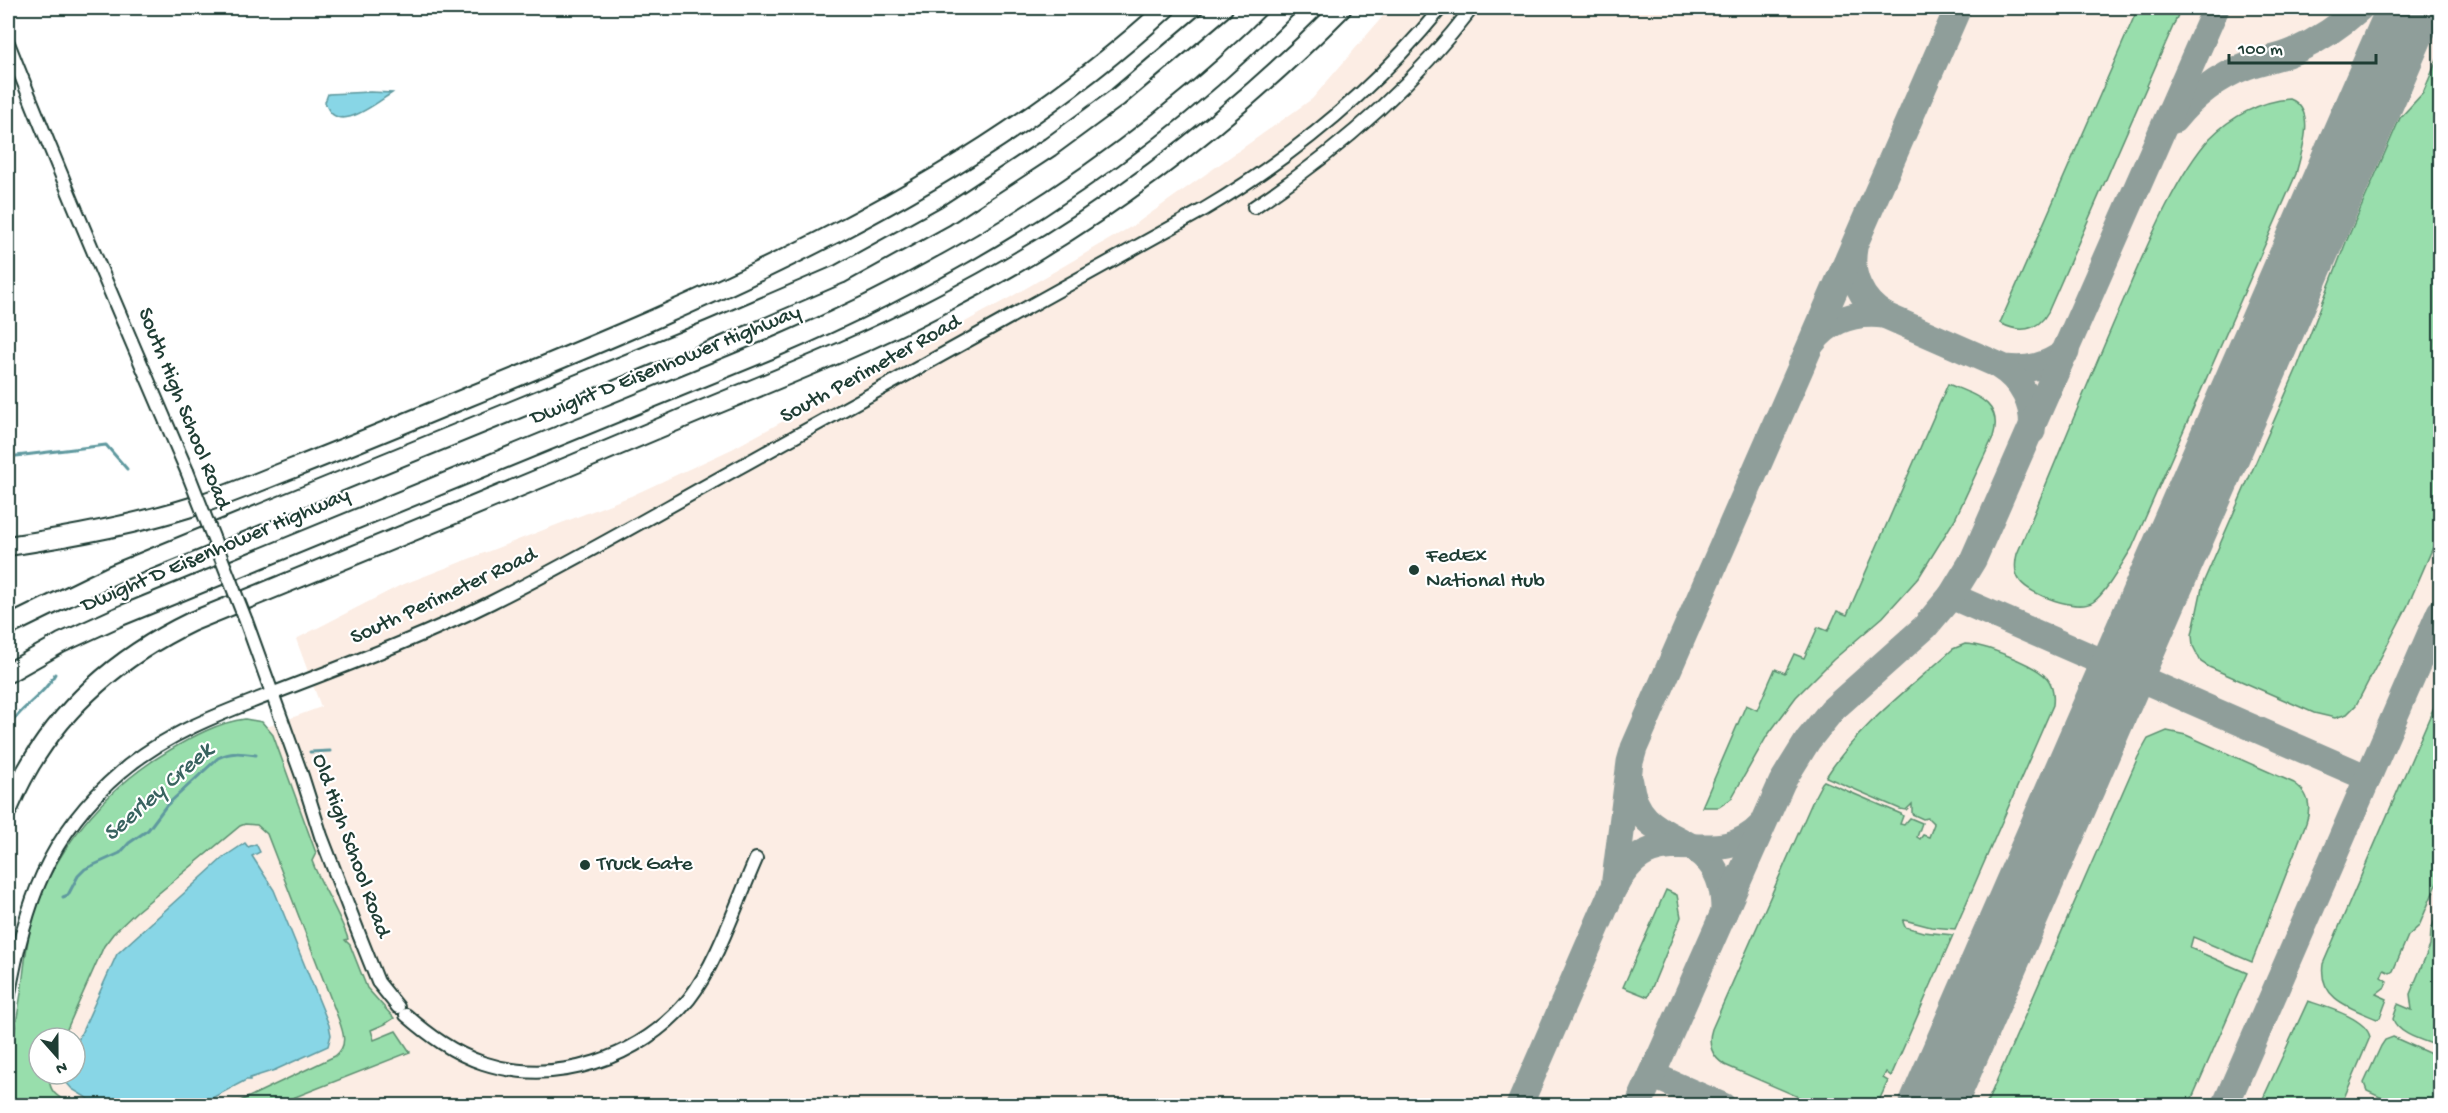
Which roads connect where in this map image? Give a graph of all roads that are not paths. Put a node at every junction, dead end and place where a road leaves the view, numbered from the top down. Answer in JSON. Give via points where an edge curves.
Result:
{"nodes":[{"id":1,"x":1166,"y":8,"type":"edge"},
{"id":2,"x":1223,"y":8,"type":"edge"},
{"id":3,"x":1286,"y":8,"type":"edge"},
{"id":4,"x":1342,"y":8,"type":"edge"},
{"id":5,"x":1441,"y":8,"type":"edge"},
{"id":6,"x":1472,"y":8,"type":"edge"},
{"id":7,"x":8,"y":43,"type":"edge"},
{"id":8,"x":1254,"y":207,"type":"dead end"},
{"id":9,"x":85,"y":534,"type":"junction"},
{"id":10,"x":8,"y":539,"type":"edge"},
{"id":11,"x":8,"y":546,"type":"edge"},
{"id":12,"x":8,"y":626,"type":"edge"},
{"id":13,"x":8,"y":673,"type":"edge"},
{"id":14,"x":273,"y":694,"type":"junction"},
{"id":15,"x":8,"y":809,"type":"edge"},
{"id":16,"x":756,"y":859,"type":"dead end"},
{"id":17,"x":8,"y":999,"type":"edge"}],
"edges":[{"from":1,"to":9,"type":"highway","via":[[1074,82],[971,153],[815,245],[631,330],[217,499]]},
{"from":2,"to":12,"type":"highway","name":"Dwight D Eisenhower Highway","via":[[1128,90],[1050,147],[945,216],[840,274],[105,578]]},
{"from":3,"to":13,"type":"highway","name":"Dwight D Eisenhower Highway","via":[[1196,90],[1084,177],[991,238],[910,284],[779,345],[118,617]]},
{"from":4,"to":15,"type":"highway","via":[[1246,98],[1153,174],[969,290],[817,363],[191,622],[141,648],[87,691],[61,719],[35,755]]},
{"from":5,"to":14,"type":"street","name":"South Perimeter Road","via":[[1384,72],[1320,130],[1203,210],[520,588]]},
{"from":6,"to":8,"type":"street","via":[[1427,63],[1388,102],[1320,160]]},
{"from":7,"to":14,"type":"street","name":"South High School Road","bridge":true,"via":[[79,222],[187,471]]},
{"from":9,"to":10,"type":"highway"},
{"from":9,"to":11,"type":"highway"},
{"from":14,"to":16,"type":"street","name":"Old High School Road","via":[[321,836],[378,982],[402,1011],[441,1043],[484,1063],[527,1071],[575,1067],[610,1058],[653,1033],[688,999],[704,976]]},
{"from":14,"to":17,"type":"street","via":[[154,747],[114,778],[80,814],[37,884],[22,927]]}]}
